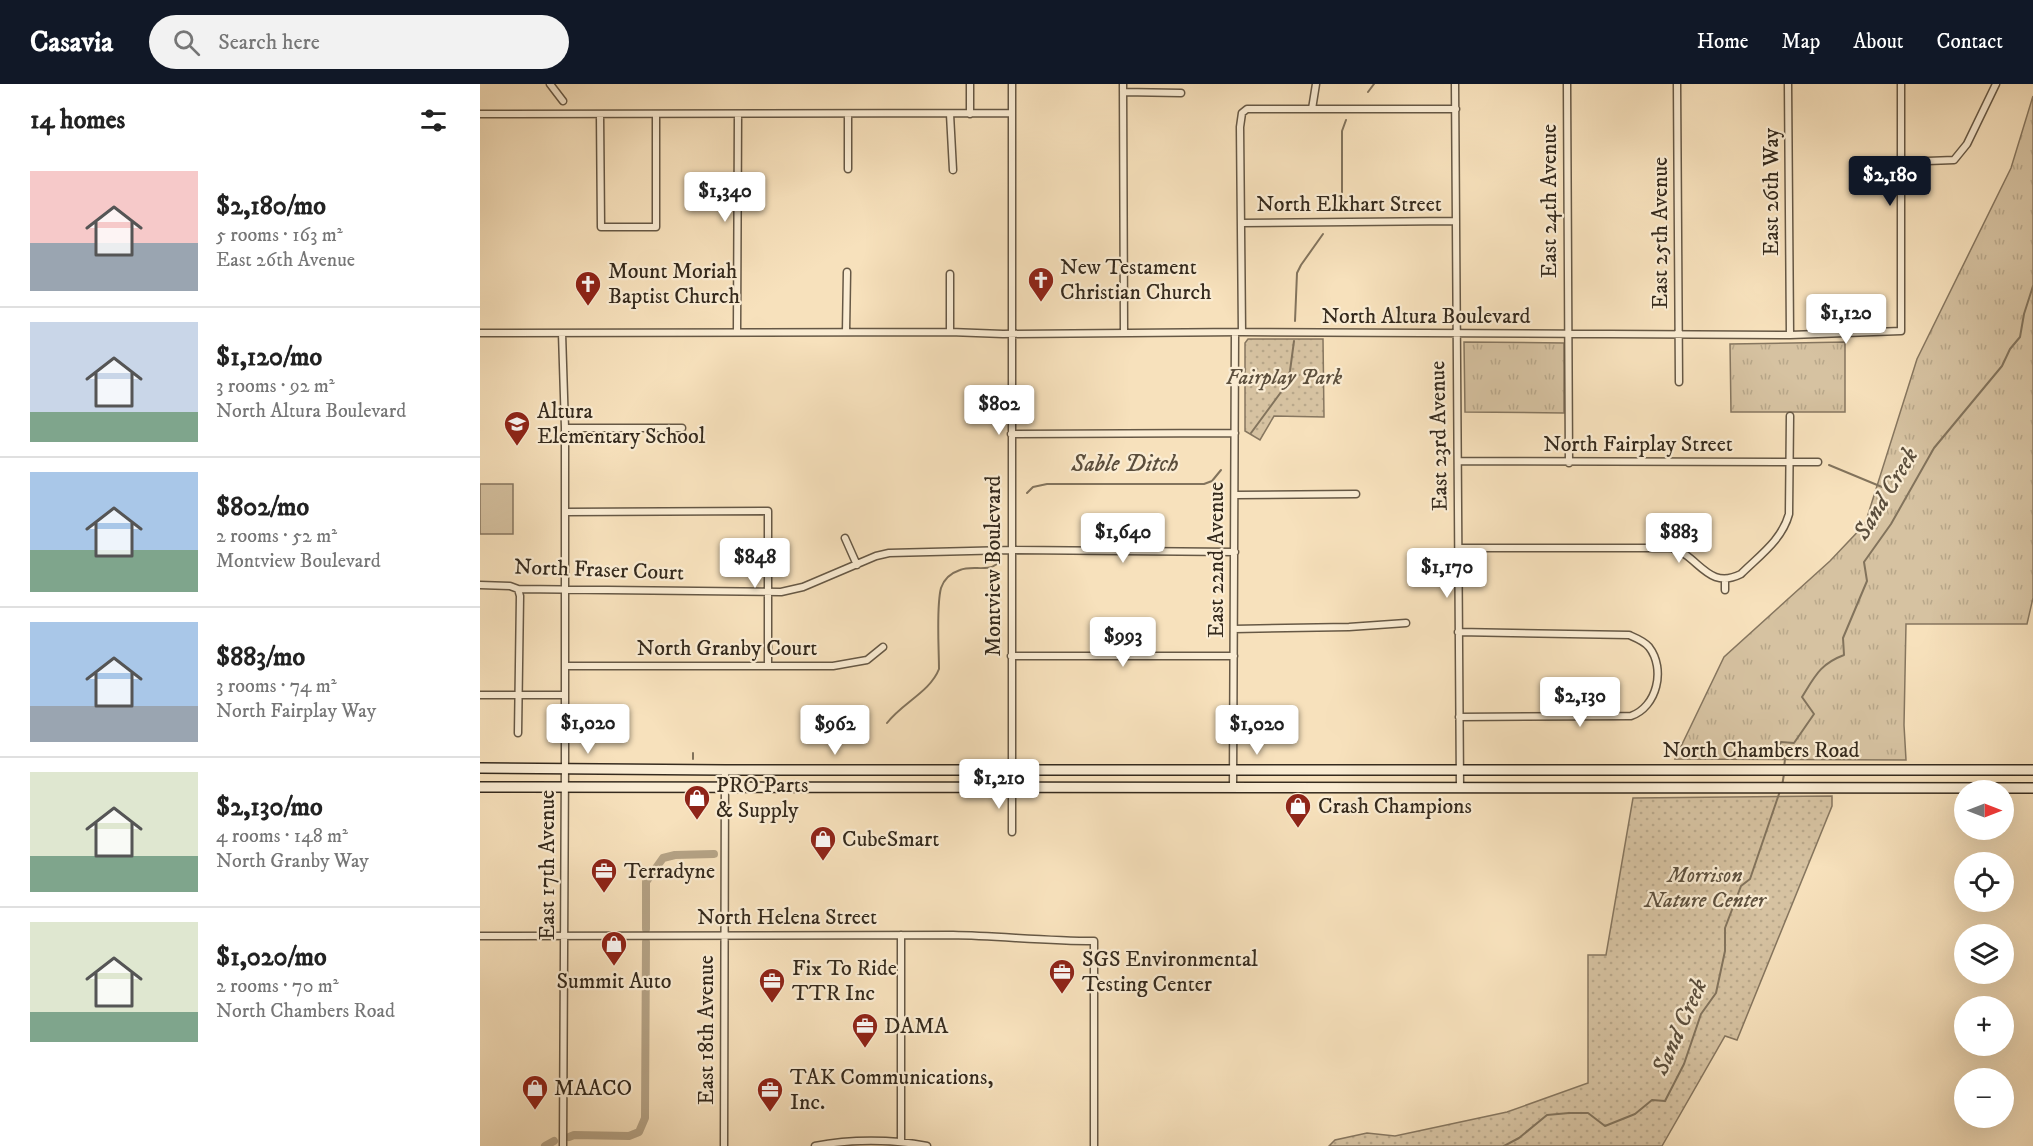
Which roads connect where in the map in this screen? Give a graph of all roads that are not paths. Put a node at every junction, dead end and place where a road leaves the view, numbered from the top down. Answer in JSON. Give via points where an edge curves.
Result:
{"nodes":[{"id":1,"x":550,"y":84,"type":"edge"},
{"id":2,"x":970,"y":84,"type":"edge"},
{"id":3,"x":1012,"y":84,"type":"edge"},
{"id":4,"x":1122,"y":84,"type":"edge"},
{"id":5,"x":1316,"y":84,"type":"edge"},
{"id":6,"x":1455,"y":84,"type":"edge"},
{"id":7,"x":1567,"y":84,"type":"edge"},
{"id":8,"x":1677,"y":84,"type":"edge"},
{"id":9,"x":1788,"y":84,"type":"edge"},
{"id":10,"x":1901,"y":84,"type":"edge"},
{"id":11,"x":1996,"y":84,"type":"edge"},
{"id":12,"x":1122,"y":92,"type":"junction"},
{"id":13,"x":1181,"y":93,"type":"dead end"},
{"id":14,"x":563,"y":101,"type":"dead end"},
{"id":15,"x":1312,"y":109,"type":"junction"},
{"id":16,"x":1455,"y":109,"type":"junction"},
{"id":17,"x":1012,"y":113,"type":"junction"},
{"id":18,"x":480,"y":114,"type":"edge"},
{"id":19,"x":600,"y":114,"type":"junction"},
{"id":20,"x":656,"y":114,"type":"junction"},
{"id":21,"x":738,"y":114,"type":"junction"},
{"id":22,"x":848,"y":114,"type":"junction"},
{"id":23,"x":951,"y":114,"type":"junction"},
{"id":24,"x":970,"y":114,"type":"junction"},
{"id":25,"x":1901,"y":162,"type":"junction"},
{"id":26,"x":848,"y":169,"type":"dead end"},
{"id":27,"x":953,"y":170,"type":"dead end"},
{"id":28,"x":1241,"y":222,"type":"junction"},
{"id":29,"x":1456,"y":222,"type":"junction"},
{"id":30,"x":847,"y":272,"type":"dead end"},
{"id":31,"x":950,"y":274,"type":"dead end"},
{"id":32,"x":737,"y":332,"type":"junction"},
{"id":33,"x":846,"y":332,"type":"junction"},
{"id":34,"x":950,"y":332,"type":"junction"},
{"id":35,"x":1124,"y":332,"type":"junction"},
{"id":36,"x":1238,"y":332,"type":"junction"},
{"id":37,"x":480,"y":333,"type":"edge"},
{"id":38,"x":562,"y":333,"type":"junction"},
{"id":39,"x":1456,"y":333,"type":"junction"},
{"id":40,"x":1011,"y":334,"type":"junction"},
{"id":41,"x":1568,"y":334,"type":"junction"},
{"id":42,"x":1677,"y":334,"type":"junction"},
{"id":43,"x":1790,"y":335,"type":"junction"},
{"id":44,"x":1679,"y":382,"type":"dead end"},
{"id":45,"x":1790,"y":416,"type":"dead end"},
{"id":46,"x":565,"y":428,"type":"junction"},
{"id":47,"x":682,"y":428,"type":"dead end"},
{"id":48,"x":1234,"y":433,"type":"junction"},
{"id":49,"x":1011,"y":434,"type":"junction"},
{"id":50,"x":1458,"y":461,"type":"junction"},
{"id":51,"x":1790,"y":462,"type":"junction"},
{"id":52,"x":1818,"y":462,"type":"dead end"},
{"id":53,"x":1569,"y":463,"type":"junction"},
{"id":54,"x":1356,"y":494,"type":"dead end"},
{"id":55,"x":1235,"y":495,"type":"junction"},
{"id":56,"x":565,"y":512,"type":"junction"},
{"id":57,"x":845,"y":538,"type":"dead end"},
{"id":58,"x":1459,"y":548,"type":"junction"},
{"id":59,"x":1011,"y":550,"type":"junction"},
{"id":60,"x":1234,"y":552,"type":"junction"},
{"id":61,"x":857,"y":565,"type":"junction"},
{"id":62,"x":1725,"y":579,"type":"junction"},
{"id":63,"x":480,"y":585,"type":"edge"},
{"id":64,"x":564,"y":589,"type":"junction"},
{"id":65,"x":518,"y":590,"type":"junction"},
{"id":66,"x":1725,"y":590,"type":"dead end"},
{"id":67,"x":767,"y":592,"type":"junction"},
{"id":68,"x":1406,"y":623,"type":"dead end"},
{"id":69,"x":1234,"y":629,"type":"junction"},
{"id":70,"x":1458,"y":632,"type":"junction"},
{"id":71,"x":883,"y":647,"type":"dead end"},
{"id":72,"x":1011,"y":656,"type":"junction"},
{"id":73,"x":1234,"y":656,"type":"junction"},
{"id":74,"x":565,"y":666,"type":"junction"},
{"id":75,"x":768,"y":666,"type":"junction"},
{"id":76,"x":480,"y":695,"type":"edge"},
{"id":77,"x":518,"y":695,"type":"junction"},
{"id":78,"x":565,"y":695,"type":"junction"},
{"id":79,"x":1459,"y":717,"type":"junction"},
{"id":80,"x":518,"y":733,"type":"dead end"},
{"id":81,"x":480,"y":768,"type":"edge"},
{"id":82,"x":565,"y":769,"type":"junction"},
{"id":83,"x":1011,"y":769,"type":"junction"},
{"id":84,"x":1233,"y":769,"type":"junction"},
{"id":85,"x":725,"y":770,"type":"junction"},
{"id":86,"x":1460,"y":770,"type":"junction"},
{"id":87,"x":1889,"y":770,"type":"junction"},
{"id":88,"x":2033,"y":770,"type":"edge"},
{"id":89,"x":480,"y":787,"type":"edge"},
{"id":90,"x":565,"y":787,"type":"junction"},
{"id":91,"x":1233,"y":787,"type":"junction"},
{"id":92,"x":725,"y":788,"type":"junction"},
{"id":93,"x":1011,"y":788,"type":"junction"},
{"id":94,"x":1460,"y":788,"type":"junction"},
{"id":95,"x":1889,"y":788,"type":"junction"},
{"id":96,"x":2033,"y":788,"type":"edge"},
{"id":97,"x":1012,"y":832,"type":"dead end"},
{"id":98,"x":564,"y":935,"type":"junction"},
{"id":99,"x":725,"y":935,"type":"junction"},
{"id":100,"x":901,"y":935,"type":"junction"},
{"id":101,"x":480,"y":936,"type":"edge"},
{"id":102,"x":901,"y":1142,"type":"junction"},
{"id":103,"x":563,"y":1146,"type":"edge"},
{"id":104,"x":724,"y":1146,"type":"edge"},
{"id":105,"x":815,"y":1146,"type":"edge"},
{"id":106,"x":927,"y":1146,"type":"edge"},
{"id":107,"x":1094,"y":1146,"type":"edge"}],
"edges":[{"from":1,"to":14,"type":"street"},
{"from":2,"to":24,"type":"street"},
{"from":3,"to":17,"type":"street","name":"Montview Boulevard"},
{"from":4,"to":12,"type":"street"},
{"from":5,"to":15,"type":"street"},
{"from":6,"to":16,"type":"street","name":"East 23rd Avenue"},
{"from":7,"to":41,"type":"street","name":"East 24th Avenue"},
{"from":8,"to":42,"type":"street","name":"East 25th Avenue"},
{"from":9,"to":43,"type":"street","name":"East 26th Way"},
{"from":10,"to":25,"type":"street"},
{"from":11,"to":25,"type":"street","via":[[1967,144],[1954,160]]},
{"from":12,"to":13,"type":"street"},
{"from":12,"to":35,"type":"street"},
{"from":15,"to":16,"type":"street"},
{"from":15,"to":28,"type":"street","name":"East 22nd Avenue","via":[[1245,111],[1241,116]]},
{"from":16,"to":29,"type":"street","name":"East 23rd Avenue"},
{"from":17,"to":24,"type":"street"},
{"from":17,"to":40,"type":"street","name":"Montview Boulevard"},
{"from":18,"to":19,"type":"street"},
{"from":19,"to":20,"type":"street"},
{"from":19,"to":20,"type":"street","via":[[601,227],[656,227]]},
{"from":20,"to":21,"type":"street"},
{"from":21,"to":22,"type":"street"},
{"from":21,"to":32,"type":"street"},
{"from":22,"to":23,"type":"street"},
{"from":22,"to":26,"type":"street"},
{"from":23,"to":24,"type":"street"},
{"from":23,"to":27,"type":"street"},
{"from":25,"to":43,"type":"street","name":"North Altura Boulevard","via":[[1901,331]]},
{"from":28,"to":29,"type":"street","name":"North Elkhart Street"},
{"from":28,"to":36,"type":"street","name":"East 22nd Avenue"},
{"from":29,"to":39,"type":"street","name":"East 23rd Avenue"},
{"from":30,"to":33,"type":"street"},
{"from":31,"to":34,"type":"street"},
{"from":32,"to":33,"type":"street","name":"North Altura Boulevard"},
{"from":32,"to":38,"type":"street","name":"North Altura Boulevard"},
{"from":33,"to":34,"type":"street","name":"North Altura Boulevard"},
{"from":34,"to":40,"type":"street","name":"North Altura Boulevard"},
{"from":35,"to":36,"type":"street","name":"North Altura Boulevard"},
{"from":35,"to":40,"type":"street","name":"North Altura Boulevard"},
{"from":36,"to":39,"type":"street","name":"North Altura Boulevard"},
{"from":36,"to":48,"type":"street","name":"East 22nd Avenue"},
{"from":37,"to":38,"type":"street","name":"North Altura Boulevard"},
{"from":38,"to":46,"type":"street","name":"East 17th Avenue"},
{"from":39,"to":41,"type":"street","name":"North Altura Boulevard"},
{"from":39,"to":50,"type":"street","name":"East 23rd Avenue"},
{"from":40,"to":49,"type":"street","name":"Montview Boulevard"},
{"from":41,"to":42,"type":"street","name":"North Altura Boulevard"},
{"from":41,"to":53,"type":"street","name":"East 24th Avenue"},
{"from":42,"to":43,"type":"street","name":"North Altura Boulevard"},
{"from":42,"to":44,"type":"street","name":"East 25th Avenue"},
{"from":45,"to":51,"type":"street"},
{"from":46,"to":47,"type":"street"},
{"from":46,"to":56,"type":"street","name":"East 17th Avenue"},
{"from":48,"to":49,"type":"street"},
{"from":48,"to":55,"type":"street","name":"East 22nd Avenue"},
{"from":49,"to":59,"type":"street","name":"Montview Boulevard"},
{"from":50,"to":53,"type":"street","name":"North Fairplay Street"},
{"from":50,"to":58,"type":"street","name":"East 23rd Avenue"},
{"from":51,"to":52,"type":"street","name":"North Fairplay Street"},
{"from":51,"to":53,"type":"street","name":"North Fairplay Street"},
{"from":51,"to":62,"type":"street","via":[[1789,514],[1784,530],[1741,574]]},
{"from":54,"to":55,"type":"street"},
{"from":55,"to":60,"type":"street","name":"East 22nd Avenue"},
{"from":56,"to":64,"type":"street","name":"East 17th Avenue"},
{"from":56,"to":67,"type":"street","via":[[768,511]]},
{"from":57,"to":61,"type":"street"},
{"from":58,"to":62,"type":"street","via":[[1671,548],[1685,554],[1708,574]]},
{"from":58,"to":70,"type":"street","name":"East 23rd Avenue"},
{"from":59,"to":60,"type":"street","name":"North Fraser Court"},
{"from":59,"to":61,"type":"street","name":"North Fraser Court","via":[[889,553]]},
{"from":59,"to":72,"type":"street","name":"Montview Boulevard"},
{"from":60,"to":69,"type":"street","name":"East 22nd Avenue"},
{"from":61,"to":67,"type":"street","name":"North Fraser Court","via":[[803,587]]},
{"from":62,"to":66,"type":"street"},
{"from":63,"to":65,"type":"street","name":"North Fraser Court"},
{"from":64,"to":65,"type":"street","name":"North Fraser Court"},
{"from":64,"to":67,"type":"street","name":"North Fraser Court"},
{"from":64,"to":74,"type":"street","name":"East 17th Avenue"},
{"from":65,"to":77,"type":"street"},
{"from":67,"to":75,"type":"street"},
{"from":68,"to":69,"type":"street"},
{"from":69,"to":73,"type":"street","name":"East 22nd Avenue"},
{"from":70,"to":79,"type":"street","name":"East 23rd Avenue"},
{"from":70,"to":79,"type":"street","via":[[1629,635],[1645,643],[1656,662],[1649,704],[1631,716]]},
{"from":71,"to":75,"type":"street","name":"North Granby Court","via":[[872,658],[833,666]]},
{"from":72,"to":73,"type":"street"},
{"from":72,"to":83,"type":"street","name":"Montview Boulevard"},
{"from":73,"to":84,"type":"street","name":"East 22nd Avenue"},
{"from":74,"to":75,"type":"street","name":"North Granby Court"},
{"from":74,"to":78,"type":"street","name":"East 17th Avenue"},
{"from":76,"to":77,"type":"street"},
{"from":77,"to":78,"type":"street"},
{"from":77,"to":80,"type":"street"},
{"from":78,"to":82,"type":"street","name":"East 17th Avenue"},
{"from":79,"to":86,"type":"street","name":"East 23rd Avenue"},
{"from":81,"to":82,"type":"main road","name":"North Chambers Road"},
{"from":82,"to":85,"type":"main road","name":"North Chambers Road"},
{"from":82,"to":90,"type":"street","name":"East 17th Avenue"},
{"from":83,"to":84,"type":"main road","name":"North Chambers Road"},
{"from":83,"to":85,"type":"main road","name":"North Chambers Road"},
{"from":83,"to":93,"type":"street","name":"Montview Boulevard"},
{"from":84,"to":86,"type":"main road","name":"North Chambers Road"},
{"from":84,"to":91,"type":"street","name":"East 22nd Avenue"},
{"from":85,"to":92,"type":"street","name":"East 18th Avenue"},
{"from":86,"to":87,"type":"main road","name":"North Chambers Road"},
{"from":86,"to":94,"type":"street","name":"East 23rd Avenue"},
{"from":87,"to":88,"type":"main road","name":"North Chambers Road"},
{"from":87,"to":95,"type":"main road"},
{"from":89,"to":90,"type":"main road","name":"North Chambers Road"},
{"from":90,"to":92,"type":"main road","name":"North Chambers Road"},
{"from":90,"to":98,"type":"street","name":"East 17th Avenue"},
{"from":91,"to":93,"type":"main road","name":"North Chambers Road"},
{"from":91,"to":94,"type":"main road","name":"North Chambers Road"},
{"from":92,"to":93,"type":"main road","name":"North Chambers Road"},
{"from":92,"to":99,"type":"street","name":"East 18th Avenue"},
{"from":93,"to":97,"type":"street","name":"Montview Boulevard"},
{"from":94,"to":95,"type":"main road","name":"North Chambers Road"},
{"from":95,"to":96,"type":"main road","name":"North Chambers Road"},
{"from":98,"to":99,"type":"street","name":"North Helena Street"},
{"from":98,"to":101,"type":"street","name":"North Helena Street"},
{"from":98,"to":103,"type":"street","name":"East 17th Avenue"},
{"from":99,"to":100,"type":"street","name":"North Helena Street"},
{"from":99,"to":104,"type":"street","name":"East 18th Avenue"},
{"from":100,"to":102,"type":"street"},
{"from":100,"to":107,"type":"street","name":"North Helena Street","via":[[1094,941]]},
{"from":102,"to":105,"type":"street"},
{"from":102,"to":106,"type":"street"}]}
